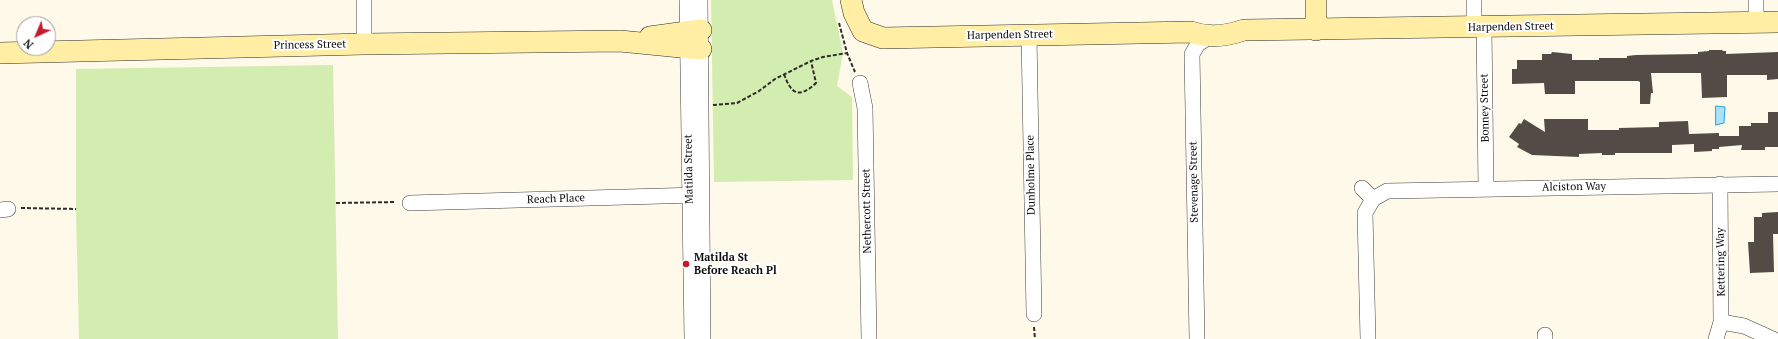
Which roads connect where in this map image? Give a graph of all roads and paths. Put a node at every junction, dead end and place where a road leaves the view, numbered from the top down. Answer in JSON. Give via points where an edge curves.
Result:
{"nodes":[{"id":1,"x":364,"y":0,"type":"edge"},
{"id":2,"x":688,"y":0,"type":"edge"},
{"id":3,"x":700,"y":0,"type":"edge"},
{"id":4,"x":851,"y":0,"type":"edge"},
{"id":5,"x":1316,"y":0,"type":"edge"},
{"id":6,"x":1474,"y":0,"type":"edge"},
{"id":7,"x":1756,"y":0,"type":"edge"},
{"id":8,"x":838,"y":16,"type":"dead end"},
{"id":9,"x":1756,"y":22,"type":"junction"},
{"id":10,"x":1778,"y":22,"type":"edge"},
{"id":11,"x":1479,"y":27,"type":"junction"},
{"id":12,"x":1244,"y":30,"type":"junction"},
{"id":13,"x":1316,"y":30,"type":"junction"},
{"id":14,"x":1191,"y":32,"type":"junction"},
{"id":15,"x":1029,"y":35,"type":"junction"},
{"id":16,"x":1212,"y":35,"type":"junction"},
{"id":17,"x":695,"y":40,"type":"junction"},
{"id":18,"x":364,"y":44,"type":"junction"},
{"id":19,"x":847,"y":53,"type":"junction"},
{"id":20,"x":0,"y":54,"type":"edge"},
{"id":21,"x":811,"y":61,"type":"junction"},
{"id":22,"x":784,"y":74,"type":"junction"},
{"id":23,"x":860,"y":83,"type":"joint"},
{"id":24,"x":710,"y":105,"type":"dead end"},
{"id":25,"x":1720,"y":184,"type":"junction"},
{"id":26,"x":1778,"y":184,"type":"edge"},
{"id":27,"x":1362,"y":188,"type":"dead end"},
{"id":28,"x":1486,"y":189,"type":"junction"},
{"id":29,"x":695,"y":195,"type":"junction"},
{"id":30,"x":1373,"y":199,"type":"junction"},
{"id":31,"x":410,"y":203,"type":"joint"},
{"id":32,"x":336,"y":204,"type":"dead end"},
{"id":33,"x":76,"y":209,"type":"dead end"},
{"id":34,"x":4,"y":210,"type":"edge"},
{"id":35,"x":1034,"y":314,"type":"dead end"},
{"id":36,"x":1721,"y":322,"type":"junction"},
{"id":37,"x":692,"y":339,"type":"edge"},
{"id":38,"x":703,"y":339,"type":"edge"},
{"id":39,"x":869,"y":339,"type":"edge"},
{"id":40,"x":1196,"y":339,"type":"edge"},
{"id":41,"x":1368,"y":339,"type":"edge"},
{"id":42,"x":1716,"y":339,"type":"edge"},
{"id":43,"x":1773,"y":339,"type":"edge"}],
"edges":[{"from":1,"to":18,"type":"street"},
{"from":2,"to":17,"type":"street","name":"Matilda Street"},
{"from":3,"to":17,"type":"street","name":"Matilda Street"},
{"from":4,"to":15,"type":"street","name":"Harpenden Street","via":[[863,31],[883,38]]},
{"from":5,"to":13,"type":"street"},
{"from":6,"to":11,"type":"street","name":"Bonney Street"},
{"from":7,"to":9,"type":"street"},
{"from":8,"to":19,"type":"path"},
{"from":9,"to":10,"type":"street","name":"Harpenden Street"},
{"from":9,"to":11,"type":"street","name":"Harpenden Street"},
{"from":11,"to":13,"type":"street","name":"Harpenden Street"},
{"from":11,"to":28,"type":"street","name":"Bonney Street"},
{"from":12,"to":13,"type":"street","name":"Harpenden Street"},
{"from":12,"to":14,"type":"street","name":"Harpenden Street","via":[[1233,26],[1200,27]]},
{"from":12,"to":16,"type":"street","name":"Harpenden Street","via":[[1232,34]]},
{"from":14,"to":15,"type":"street","name":"Harpenden Street"},
{"from":14,"to":16,"type":"street","name":"Harpenden Street","via":[[1201,36]]},
{"from":15,"to":35,"type":"street","name":"Dunholme Place"},
{"from":16,"to":40,"type":"street","name":"Stevenage Street","via":[[1198,44],[1192,54]]},
{"from":17,"to":18,"type":"street","name":"Princess Street"},
{"from":17,"to":29,"type":"street","name":"Matilda Street"},
{"from":18,"to":20,"type":"street","name":"Princess Street"},
{"from":19,"to":21,"type":"path"},
{"from":19,"to":23,"type":"path"},
{"from":21,"to":22,"type":"path"},
{"from":21,"to":22,"type":"path","via":[[816,83],[802,93],[789,87]]},
{"from":22,"to":24,"type":"path","via":[[737,103]]},
{"from":23,"to":39,"type":"street","name":"Nethercott Street","via":[[865,108]]},
{"from":25,"to":26,"type":"street","name":"Alciston Way"},
{"from":25,"to":28,"type":"street","name":"Alciston Way"},
{"from":25,"to":36,"type":"street","name":"Kettering Way"},
{"from":27,"to":30,"type":"street"},
{"from":28,"to":30,"type":"street","name":"Alciston Way","via":[[1387,191]]},
{"from":29,"to":31,"type":"street","name":"Reach Place"},
{"from":29,"to":37,"type":"street","name":"Matilda Street"},
{"from":29,"to":38,"type":"street","name":"Matilda Street"},
{"from":30,"to":41,"type":"street","via":[[1365,213]]},
{"from":31,"to":32,"type":"path","via":[[394,201]]},
{"from":33,"to":34,"type":"path"},
{"from":36,"to":42,"type":"street","name":"Kettering Way"},
{"from":36,"to":43,"type":"street","via":[[1744,326]]}]}
